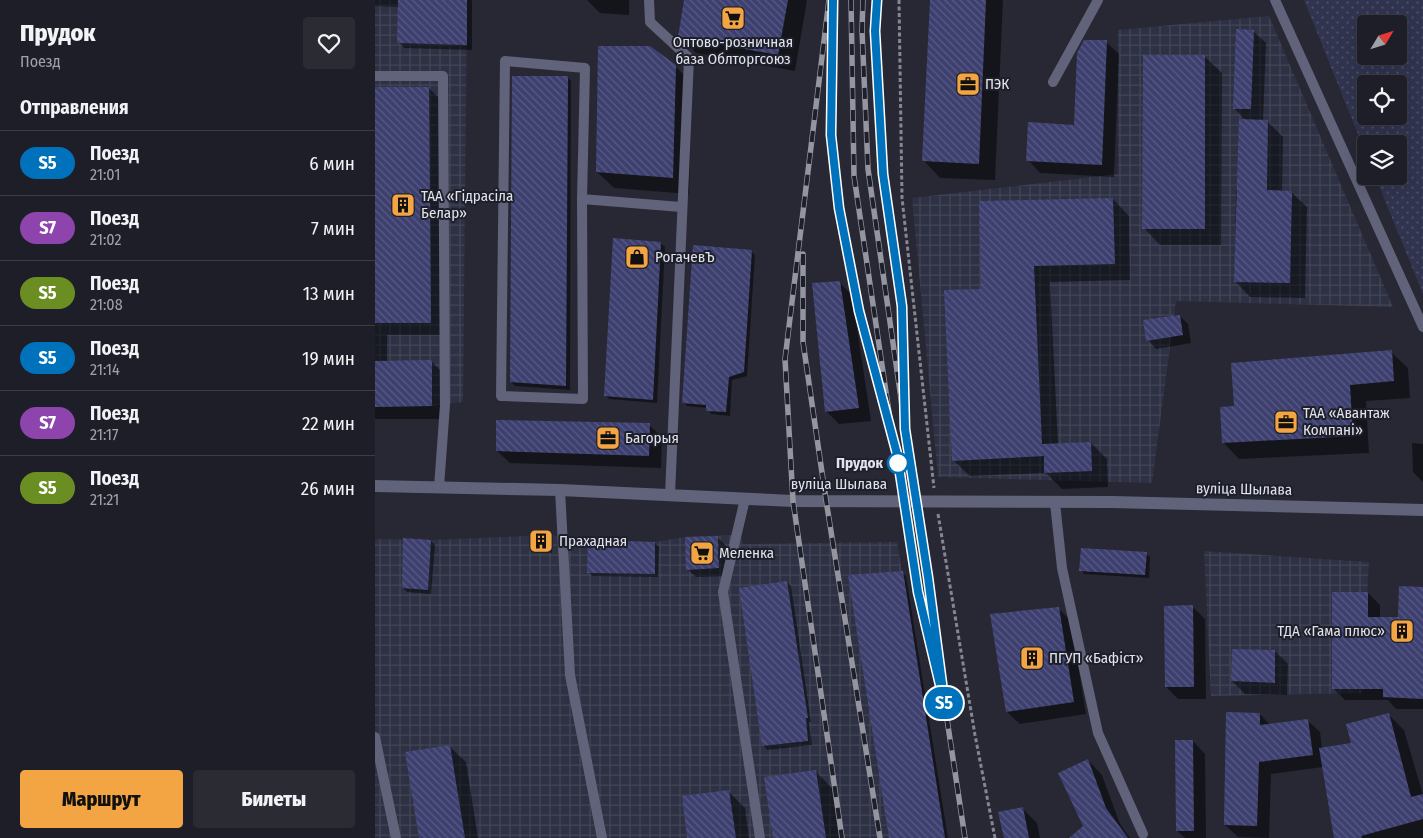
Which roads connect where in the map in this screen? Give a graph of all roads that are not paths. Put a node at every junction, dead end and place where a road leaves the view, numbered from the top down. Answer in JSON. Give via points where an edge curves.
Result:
{"nodes":[{"id":1,"x":649,"y":0,"type":"edge"},
{"id":2,"x":1098,"y":0,"type":"edge"},
{"id":3,"x":1275,"y":0,"type":"edge"},
{"id":4,"x":375,"y":76,"type":"edge"},
{"id":5,"x":1053,"y":82,"type":"dead end"},
{"id":6,"x":582,"y":199,"type":"junction"},
{"id":7,"x":681,"y":207,"type":"junction"},
{"id":8,"x":1423,"y":327,"type":"edge"},
{"id":9,"x":375,"y":486,"type":"edge"},
{"id":10,"x":439,"y":488,"type":"junction"},
{"id":11,"x":561,"y":490,"type":"junction"},
{"id":12,"x":670,"y":495,"type":"junction"},
{"id":13,"x":745,"y":499,"type":"junction"},
{"id":14,"x":1055,"y":503,"type":"junction"},
{"id":15,"x":1423,"y":510,"type":"edge"},
{"id":16,"x":375,"y":737,"type":"edge"},
{"id":17,"x":1143,"y":834,"type":"dead end"},
{"id":18,"x":396,"y":838,"type":"edge"},
{"id":19,"x":602,"y":838,"type":"edge"},
{"id":20,"x":760,"y":838,"type":"edge"}],
"edges":[{"from":1,"to":7,"type":"lane","via":[[650,22],[689,58]]},
{"from":2,"to":5,"type":"lane"},
{"from":3,"to":8,"type":"lane"},
{"from":4,"to":10,"type":"lane","via":[[443,76],[445,404]]},
{"from":6,"to":6,"type":"lane","via":[[583,400],[501,396],[505,61],[585,68]]},
{"from":6,"to":7,"type":"lane"},
{"from":7,"to":12,"type":"lane"},
{"from":9,"to":10,"type":"street","name":"вуліца Шылава"},
{"from":10,"to":11,"type":"street","name":"вуліца Шылава"},
{"from":11,"to":12,"type":"street","name":"вуліца Шылава"},
{"from":11,"to":19,"type":"lane","via":[[571,675]]},
{"from":12,"to":13,"type":"street","name":"вуліца Шылава"},
{"from":13,"to":14,"type":"street","name":"вуліца Шылава"},
{"from":13,"to":20,"type":"lane","via":[[723,592]]},
{"from":14,"to":15,"type":"street","name":"вуліца Шылава"},
{"from":14,"to":17,"type":"lane","via":[[1061,568],[1097,732]]},
{"from":16,"to":18,"type":"lane"}]}
